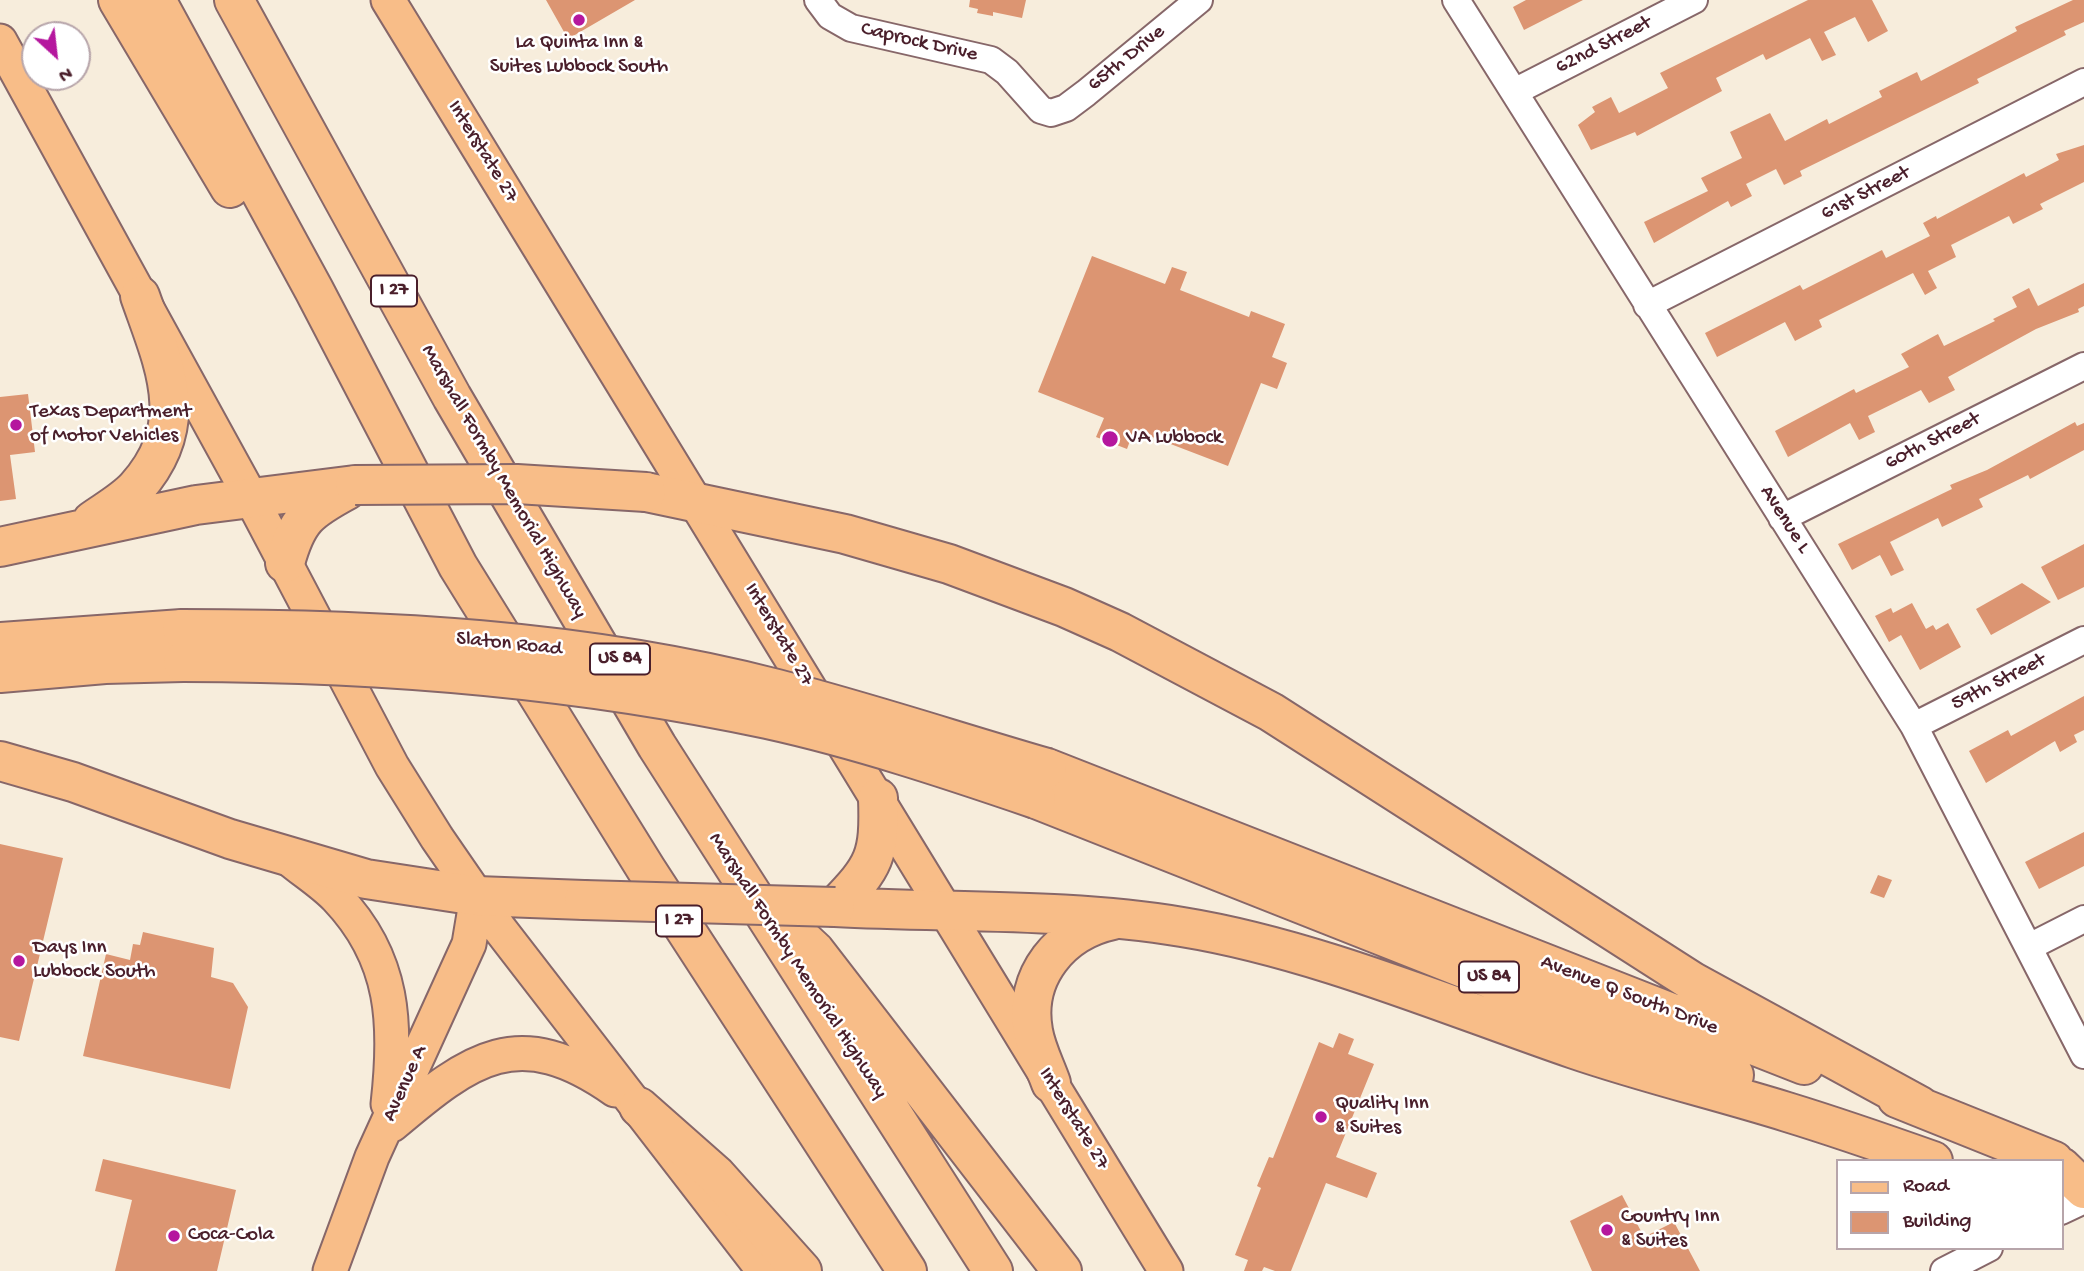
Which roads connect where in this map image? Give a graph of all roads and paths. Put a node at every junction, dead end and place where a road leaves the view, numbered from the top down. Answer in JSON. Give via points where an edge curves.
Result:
{"nodes":[{"id":1,"x":118,"y":0,"type":"edge"},
{"id":2,"x":156,"y":0,"type":"edge"},
{"id":3,"x":234,"y":0,"type":"edge"},
{"id":4,"x":388,"y":0,"type":"edge"},
{"id":5,"x":818,"y":0,"type":"edge"},
{"id":6,"x":1199,"y":0,"type":"edge"},
{"id":7,"x":1456,"y":0,"type":"edge"},
{"id":8,"x":1695,"y":0,"type":"edge"},
{"id":9,"x":0,"y":41,"type":"edge"},
{"id":10,"x":2084,"y":82,"type":"edge"},
{"id":11,"x":1514,"y":92,"type":"junction"},
{"id":12,"x":1051,"y":113,"type":"joint"},
{"id":13,"x":140,"y":296,"type":"junction"},
{"id":14,"x":1647,"y":305,"type":"junction"},
{"id":15,"x":2084,"y":366,"type":"edge"},
{"id":16,"x":355,"y":485,"type":"junction"},
{"id":17,"x":250,"y":496,"type":"junction"},
{"id":18,"x":696,"y":500,"type":"junction"},
{"id":19,"x":1782,"y":518,"type":"junction"},
{"id":20,"x":82,"y":528,"type":"junction"},
{"id":21,"x":0,"y":547,"type":"edge"},
{"id":22,"x":285,"y":563,"type":"junction"},
{"id":23,"x":458,"y":566,"type":"junction"},
{"id":24,"x":2084,"y":640,"type":"edge"},
{"id":25,"x":0,"y":642,"type":"edge"},
{"id":26,"x":182,"y":645,"type":"junction"},
{"id":27,"x":0,"y":673,"type":"edge"},
{"id":28,"x":1914,"y":726,"type":"junction"},
{"id":29,"x":0,"y":761,"type":"edge"},
{"id":30,"x":1041,"y":784,"type":"junction"},
{"id":31,"x":878,"y":798,"type":"junction"},
{"id":32,"x":286,"y":856,"type":"junction"},
{"id":33,"x":748,"y":889,"type":"junction"},
{"id":34,"x":477,"y":896,"type":"junction"},
{"id":35,"x":835,"y":907,"type":"junction"},
{"id":36,"x":948,"y":913,"type":"junction"},
{"id":37,"x":1120,"y":919,"type":"junction"},
{"id":38,"x":2084,"y":919,"type":"edge"},
{"id":39,"x":2029,"y":947,"type":"junction"},
{"id":40,"x":2084,"y":1055,"type":"edge"},
{"id":41,"x":1051,"y":1083,"type":"junction"},
{"id":42,"x":1920,"y":1106,"type":"junction"},
{"id":43,"x":639,"y":1107,"type":"junction"},
{"id":44,"x":384,"y":1131,"type":"junction"},
{"id":45,"x":1927,"y":1159,"type":"edge"},
{"id":46,"x":1935,"y":1159,"type":"edge"},
{"id":47,"x":2049,"y":1159,"type":"edge"},
{"id":48,"x":2063,"y":1169,"type":"edge"},
{"id":49,"x":2084,"y":1189,"type":"edge"},
{"id":50,"x":2063,"y":1196,"type":"edge"},
{"id":51,"x":2084,"y":1198,"type":"edge"},
{"id":52,"x":2063,"y":1210,"type":"edge"},
{"id":53,"x":1985,"y":1250,"type":"edge"},
{"id":54,"x":330,"y":1271,"type":"edge"},
{"id":55,"x":764,"y":1271,"type":"edge"},
{"id":56,"x":802,"y":1271,"type":"edge"},
{"id":57,"x":907,"y":1271,"type":"edge"},
{"id":58,"x":993,"y":1271,"type":"edge"},
{"id":59,"x":1062,"y":1271,"type":"edge"},
{"id":60,"x":1166,"y":1271,"type":"edge"},
{"id":61,"x":1944,"y":1271,"type":"edge"}],
"edges":[{"from":1,"to":23,"type":"highway","via":[[323,353]]},
{"from":2,"to":23,"type":"highway","number":"I 27"},
{"from":3,"to":33,"type":"highway","name":"Marshall Formby Memorial Highway","number":"I 27","via":[[452,397],[650,734]]},
{"from":4,"to":18,"type":"main road","name":"Interstate 27"},
{"from":5,"to":12,"type":"street","name":"Caprock Drive","via":[[830,16],[851,27],[991,60],[1041,110]]},
{"from":6,"to":12,"type":"street","name":"65th Drive","via":[[1086,93]]},
{"from":7,"to":11,"type":"street","name":"Avenue L"},
{"from":8,"to":11,"type":"street","name":"62nd Street"},
{"from":9,"to":13,"type":"main road"},
{"from":10,"to":14,"type":"street","name":"61st Street"},
{"from":11,"to":14,"type":"street","name":"Avenue L"},
{"from":13,"to":17,"type":"main road"},
{"from":13,"to":20,"type":"highway","via":[[166,369],[170,421],[162,447],[134,491]]},
{"from":14,"to":19,"type":"street","name":"Avenue L"},
{"from":15,"to":19,"type":"street","name":"60th Street"},
{"from":16,"to":17,"type":"highway"},
{"from":16,"to":18,"type":"highway","bridge":true,"via":[[517,484],[646,492]]},
{"from":16,"to":22,"type":"highway","via":[[310,510],[293,533]]},
{"from":17,"to":20,"type":"highway"},
{"from":17,"to":22,"type":"main road"},
{"from":18,"to":31,"type":"main road","name":"Interstate 27"},
{"from":18,"to":42,"type":"highway","via":[[845,534],[949,564],[1064,607],[1168,655],[1271,712],[1693,982]]},
{"from":19,"to":28,"type":"street","name":"Avenue L"},
{"from":20,"to":21,"type":"highway"},
{"from":22,"to":34,"type":"main road","via":[[392,765]]},
{"from":23,"to":57,"type":"highway","number":"I 27","via":[[653,881]]},
{"from":24,"to":28,"type":"street","name":"59th Street"},
{"from":25,"to":26,"type":"highway","name":"Slaton Road","number":"US 84"},
{"from":26,"to":27,"type":"highway","name":"Slaton Road","number":"US 84","via":[[105,664]]},
{"from":26,"to":30,"type":"highway","name":"Slaton Road","number":"US 84","bridge":true,"via":[[304,629],[563,650],[776,689]]},
{"from":28,"to":39,"type":"street","name":"Avenue L"},
{"from":29,"to":32,"type":"highway"},
{"from":30,"to":42,"type":"highway","name":"Avenue Q South Drive","number":"US 84"},
{"from":30,"to":46,"type":"highway","name":"Avenue Q South Drive","number":"US 84"},
{"from":31,"to":35,"type":"highway","via":[[879,841],[873,863]]},
{"from":31,"to":36,"type":"main road","name":"Interstate 27"},
{"from":32,"to":34,"type":"highway","via":[[366,879]]},
{"from":32,"to":44,"type":"main road","via":[[336,897],[368,940],[381,967],[392,1011],[393,1042]]},
{"from":33,"to":58,"type":"highway","name":"Marshall Formby Memorial Highway","number":"I 27"},
{"from":33,"to":59,"type":"highway","via":[[816,951]]},
{"from":34,"to":35,"type":"highway","bridge":true},
{"from":34,"to":43,"type":"main road"},
{"from":34,"to":44,"type":"main road","name":"Avenue A","via":[[469,944]]},
{"from":35,"to":36,"type":"highway"},
{"from":36,"to":37,"type":"highway","via":[[1071,913]]},
{"from":36,"to":41,"type":"main road","name":"Interstate 27"},
{"from":37,"to":41,"type":"highway","via":[[1071,937],[1057,948],[1039,976],[1031,1015],[1033,1034]]},
{"from":37,"to":45,"type":"highway","via":[[1182,927],[1286,951],[1634,1070],[1788,1112]]},
{"from":38,"to":39,"type":"street"},
{"from":39,"to":40,"type":"street","name":"Avenue L"},
{"from":41,"to":60,"type":"main road","name":"Interstate 27"},
{"from":42,"to":47,"type":"highway","name":"Avenue Q South Drive","number":"US 84"},
{"from":43,"to":44,"type":"main road","via":[[583,1068],[552,1057],[503,1056],[458,1071]]},
{"from":43,"to":55,"type":"main road"},
{"from":43,"to":56,"type":"highway","via":[[716,1175]]},
{"from":44,"to":54,"type":"main road","name":"Avenue A"},
{"from":48,"to":49,"type":"highway"},
{"from":50,"to":51,"type":"highway"},
{"from":51,"to":52,"type":"street"},
{"from":53,"to":61,"type":"street"}]}
